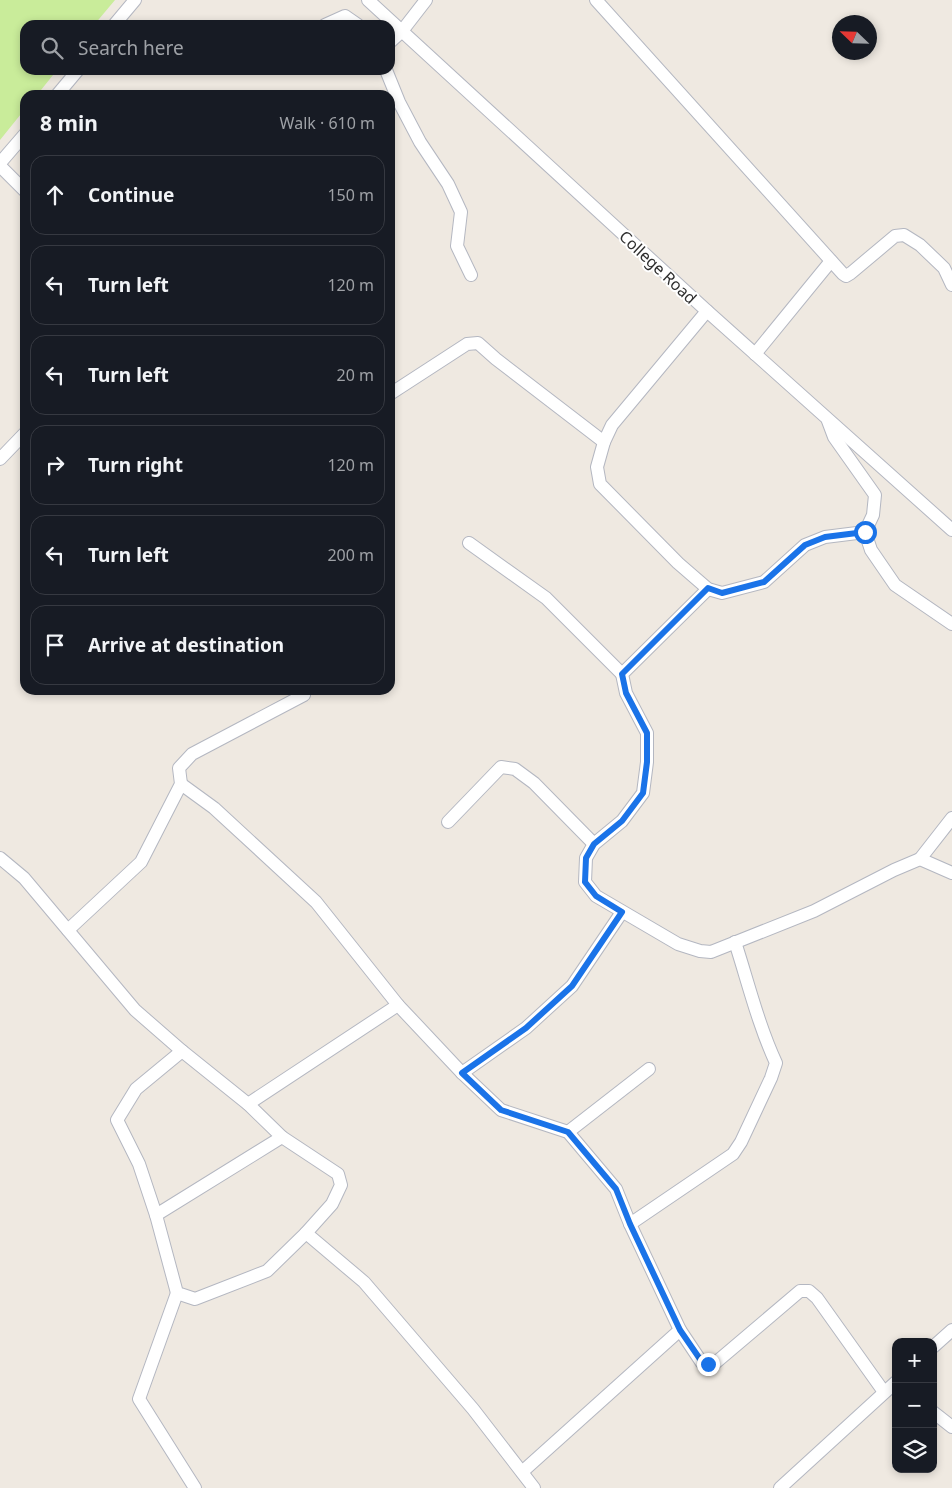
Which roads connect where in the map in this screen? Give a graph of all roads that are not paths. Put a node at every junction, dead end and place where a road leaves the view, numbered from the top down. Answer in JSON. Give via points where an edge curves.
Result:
{"nodes":[{"id":1,"x":135,"y":0,"type":"edge"},
{"id":2,"x":368,"y":0,"type":"edge"},
{"id":3,"x":426,"y":0,"type":"edge"},
{"id":4,"x":596,"y":0,"type":"edge"},
{"id":5,"x":118,"y":20,"type":"edge"},
{"id":6,"x":336,"y":20,"type":"edge"},
{"id":7,"x":351,"y":20,"type":"edge"},
{"id":8,"x":391,"y":20,"type":"edge"},
{"id":9,"x":395,"y":24,"type":"edge"},
{"id":10,"x":402,"y":30,"type":"junction"},
{"id":11,"x":395,"y":37,"type":"edge"},
{"id":12,"x":74,"y":75,"type":"edge"},
{"id":13,"x":388,"y":75,"type":"edge"},
{"id":14,"x":61,"y":90,"type":"edge"},
{"id":15,"x":394,"y":90,"type":"edge"},
{"id":16,"x":395,"y":92,"type":"edge"},
{"id":17,"x":20,"y":140,"type":"edge"},
{"id":18,"x":0,"y":164,"type":"edge"},
{"id":19,"x":20,"y":185,"type":"edge"},
{"id":20,"x":831,"y":261,"type":"junction"},
{"id":21,"x":471,"y":275,"type":"dead end"},
{"id":22,"x":952,"y":285,"type":"edge"},
{"id":23,"x":707,"y":311,"type":"junction"},
{"id":24,"x":755,"y":354,"type":"junction"},
{"id":25,"x":395,"y":391,"type":"edge"},
{"id":26,"x":828,"y":419,"type":"junction"},
{"id":27,"x":20,"y":438,"type":"edge"},
{"id":28,"x":604,"y":442,"type":"junction"},
{"id":29,"x":0,"y":459,"type":"edge"},
{"id":30,"x":952,"y":530,"type":"edge"},
{"id":31,"x":865,"y":532,"type":"junction"},
{"id":32,"x":469,"y":543,"type":"dead end"},
{"id":33,"x":708,"y":588,"type":"junction"},
{"id":34,"x":952,"y":624,"type":"edge"},
{"id":35,"x":622,"y":674,"type":"junction"},
{"id":36,"x":304,"y":695,"type":"dead end"},
{"id":37,"x":181,"y":784,"type":"junction"},
{"id":38,"x":952,"y":818,"type":"edge"},
{"id":39,"x":448,"y":822,"type":"dead end"},
{"id":40,"x":594,"y":844,"type":"junction"},
{"id":41,"x":0,"y":859,"type":"edge"},
{"id":42,"x":920,"y":859,"type":"junction"},
{"id":43,"x":952,"y":873,"type":"edge"},
{"id":44,"x":622,"y":912,"type":"junction"},
{"id":45,"x":68,"y":930,"type":"junction"},
{"id":46,"x":735,"y":942,"type":"junction"},
{"id":47,"x":398,"y":1005,"type":"junction"},
{"id":48,"x":182,"y":1051,"type":"junction"},
{"id":49,"x":649,"y":1069,"type":"dead end"},
{"id":50,"x":462,"y":1073,"type":"junction"},
{"id":51,"x":248,"y":1104,"type":"junction"},
{"id":52,"x":568,"y":1132,"type":"junction"},
{"id":53,"x":282,"y":1137,"type":"junction"},
{"id":54,"x":156,"y":1215,"type":"junction"},
{"id":55,"x":630,"y":1224,"type":"junction"},
{"id":56,"x":306,"y":1233,"type":"junction"},
{"id":57,"x":177,"y":1293,"type":"junction"},
{"id":58,"x":680,"y":1330,"type":"junction"},
{"id":59,"x":952,"y":1330,"type":"edge"},
{"id":60,"x":937,"y":1343,"type":"edge"},
{"id":61,"x":895,"y":1383,"type":"edge"},
{"id":62,"x":884,"y":1392,"type":"junction"},
{"id":63,"x":937,"y":1415,"type":"edge"},
{"id":64,"x":952,"y":1428,"type":"edge"},
{"id":65,"x":522,"y":1472,"type":"junction"},
{"id":66,"x":195,"y":1488,"type":"edge"},
{"id":67,"x":534,"y":1488,"type":"edge"},
{"id":68,"x":780,"y":1488,"type":"edge"}],
"edges":[{"from":1,"to":5,"type":"street"},
{"from":2,"to":8,"type":"street","name":"College Road"},
{"from":3,"to":10,"type":"street"},
{"from":4,"to":20,"type":"street"},
{"from":6,"to":7,"type":"street","via":[[345,16]]},
{"from":9,"to":10,"type":"street","name":"College Road"},
{"from":10,"to":11,"type":"street"},
{"from":10,"to":23,"type":"street","name":"College Road"},
{"from":12,"to":14,"type":"street"},
{"from":13,"to":15,"type":"street"},
{"from":16,"to":21,"type":"street","via":[[461,212],[457,246]]},
{"from":17,"to":18,"type":"street"},
{"from":18,"to":19,"type":"street"},
{"from":20,"to":22,"type":"street","via":[[846,276],[895,236],[904,235],[944,268]]},
{"from":20,"to":24,"type":"street"},
{"from":23,"to":24,"type":"street","name":"College Road"},
{"from":23,"to":28,"type":"street","via":[[612,425]]},
{"from":24,"to":26,"type":"street","name":"College Road"},
{"from":25,"to":28,"type":"street","via":[[467,344],[478,343]]},
{"from":26,"to":30,"type":"street","name":"College Road"},
{"from":26,"to":31,"type":"street","via":[[834,437],[875,495],[873,515]]},
{"from":27,"to":29,"type":"street"},
{"from":28,"to":33,"type":"street","via":[[597,467],[600,484],[678,563]]},
{"from":31,"to":33,"type":"street","via":[[825,537],[805,545],[764,582],[722,593]]},
{"from":31,"to":34,"type":"street","via":[[871,550],[895,585]]},
{"from":32,"to":35,"type":"street","via":[[546,598]]},
{"from":33,"to":35,"type":"street"},
{"from":35,"to":40,"type":"street","via":[[626,693],[647,733],[643,793],[622,821]]},
{"from":36,"to":37,"type":"street","via":[[192,754],[179,768]]},
{"from":37,"to":45,"type":"street","via":[[140,862]]},
{"from":37,"to":47,"type":"street","via":[[214,808],[316,902]]},
{"from":38,"to":42,"type":"street"},
{"from":39,"to":40,"type":"street","via":[[501,767],[515,769],[534,783]]},
{"from":40,"to":44,"type":"street","via":[[586,858],[585,882],[596,896]]},
{"from":41,"to":45,"type":"street","via":[[24,878]]},
{"from":42,"to":43,"type":"street"},
{"from":42,"to":46,"type":"street","via":[[814,911]]},
{"from":44,"to":46,"type":"street","via":[[678,944],[700,951],[711,952]]},
{"from":44,"to":50,"type":"street","via":[[572,986],[526,1028]]},
{"from":45,"to":48,"type":"street","via":[[135,1010]]},
{"from":46,"to":55,"type":"street","via":[[776,1063],[771,1078],[741,1142],[732,1154]]},
{"from":47,"to":50,"type":"street"},
{"from":47,"to":51,"type":"street"},
{"from":48,"to":51,"type":"street"},
{"from":48,"to":54,"type":"street","via":[[136,1089],[117,1120],[138,1164]]},
{"from":49,"to":52,"type":"street"},
{"from":50,"to":52,"type":"street","via":[[501,1110]]},
{"from":51,"to":53,"type":"street"},
{"from":52,"to":55,"type":"street","via":[[616,1189]]},
{"from":53,"to":54,"type":"street"},
{"from":53,"to":56,"type":"street","via":[[338,1174],[340,1180],[341,1186],[332,1204]]},
{"from":54,"to":57,"type":"street"},
{"from":55,"to":58,"type":"street"},
{"from":56,"to":57,"type":"street","via":[[267,1271],[195,1298]]},
{"from":56,"to":65,"type":"street","via":[[364,1282],[473,1409]]},
{"from":57,"to":66,"type":"street","via":[[139,1399]]},
{"from":58,"to":62,"type":"street","via":[[702,1362],[714,1364],[800,1291],[809,1291]]},
{"from":58,"to":65,"type":"street"},
{"from":59,"to":60,"type":"street"},
{"from":61,"to":62,"type":"street"},
{"from":62,"to":68,"type":"street"},
{"from":63,"to":64,"type":"street"},
{"from":65,"to":67,"type":"street"}]}
